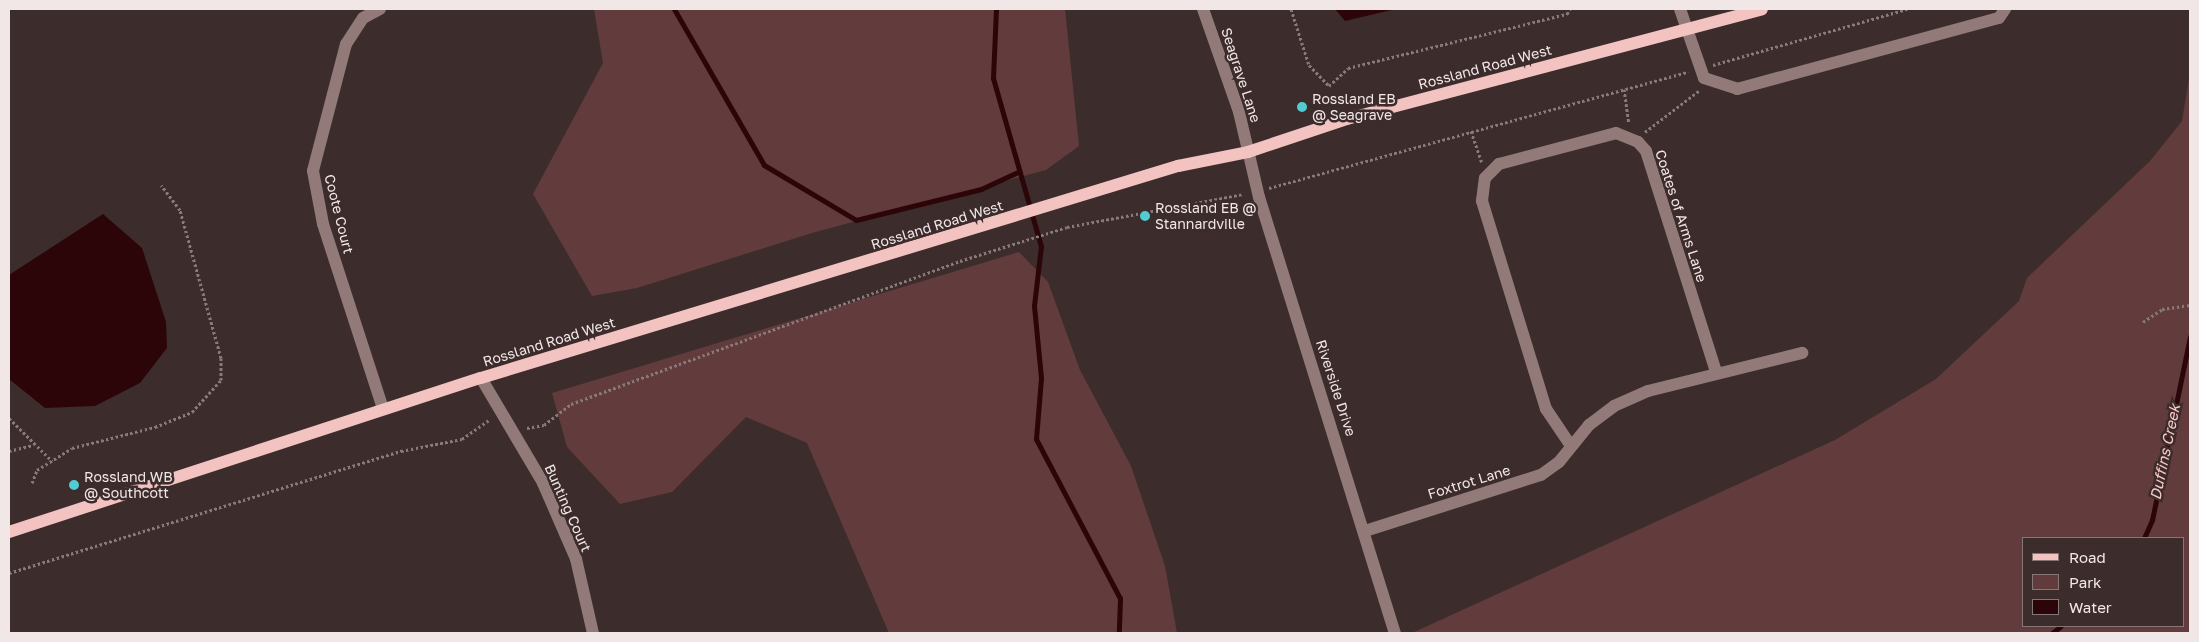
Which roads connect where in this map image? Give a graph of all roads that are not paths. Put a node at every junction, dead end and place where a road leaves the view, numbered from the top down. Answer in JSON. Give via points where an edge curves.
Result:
{"nodes":[{"id":1,"x":380,"y":9,"type":"edge"},
{"id":2,"x":1203,"y":9,"type":"edge"},
{"id":3,"x":1680,"y":9,"type":"edge"},
{"id":4,"x":1762,"y":9,"type":"edge"},
{"id":5,"x":2006,"y":9,"type":"edge"},
{"id":6,"x":1685,"y":28,"type":"junction"},
{"id":7,"x":1248,"y":152,"type":"junction"},
{"id":8,"x":1802,"y":353,"type":"dead end"},
{"id":9,"x":1716,"y":372,"type":"junction"},
{"id":10,"x":481,"y":378,"type":"junction"},
{"id":11,"x":383,"y":409,"type":"junction"},
{"id":12,"x":1571,"y":446,"type":"junction"},
{"id":13,"x":1365,"y":530,"type":"junction"},
{"id":14,"x":9,"y":532,"type":"edge"},
{"id":15,"x":593,"y":633,"type":"edge"},
{"id":16,"x":1396,"y":633,"type":"edge"}],
"edges":[{"from":1,"to":11,"type":"street","name":"Coote Court","via":[[363,18],[346,44],[313,171],[323,224]]},
{"from":2,"to":7,"type":"street","name":"Seagrave Lane"},
{"from":3,"to":6,"type":"street"},
{"from":4,"to":6,"type":"main road","name":"Rossland Road West"},
{"from":5,"to":6,"type":"street","via":[[1999,18],[1737,89],[1712,80],[1699,69]]},
{"from":6,"to":7,"type":"main road","name":"Rossland Road West","via":[[1347,119]]},
{"from":7,"to":10,"type":"main road","name":"Rossland Road West","via":[[1178,166]]},
{"from":7,"to":13,"type":"street","name":"Riverside Drive"},
{"from":8,"to":9,"type":"street"},
{"from":9,"to":12,"type":"street","via":[[1648,391],[1614,406],[1581,432]]},
{"from":9,"to":12,"type":"street","name":"Coates of Arms Lane","via":[[1646,151],[1631,138],[1616,133],[1499,164],[1490,171],[1482,201],[1546,409]]},
{"from":10,"to":11,"type":"main road","name":"Rossland Road West"},
{"from":10,"to":15,"type":"street","name":"Bunting Court","via":[[543,483],[576,559]]},
{"from":11,"to":14,"type":"main road","name":"Rossland Road West"},
{"from":12,"to":13,"type":"street","name":"Foxtrot Lane","via":[[1541,474]]},
{"from":13,"to":16,"type":"street","name":"Riverside Drive"}]}
